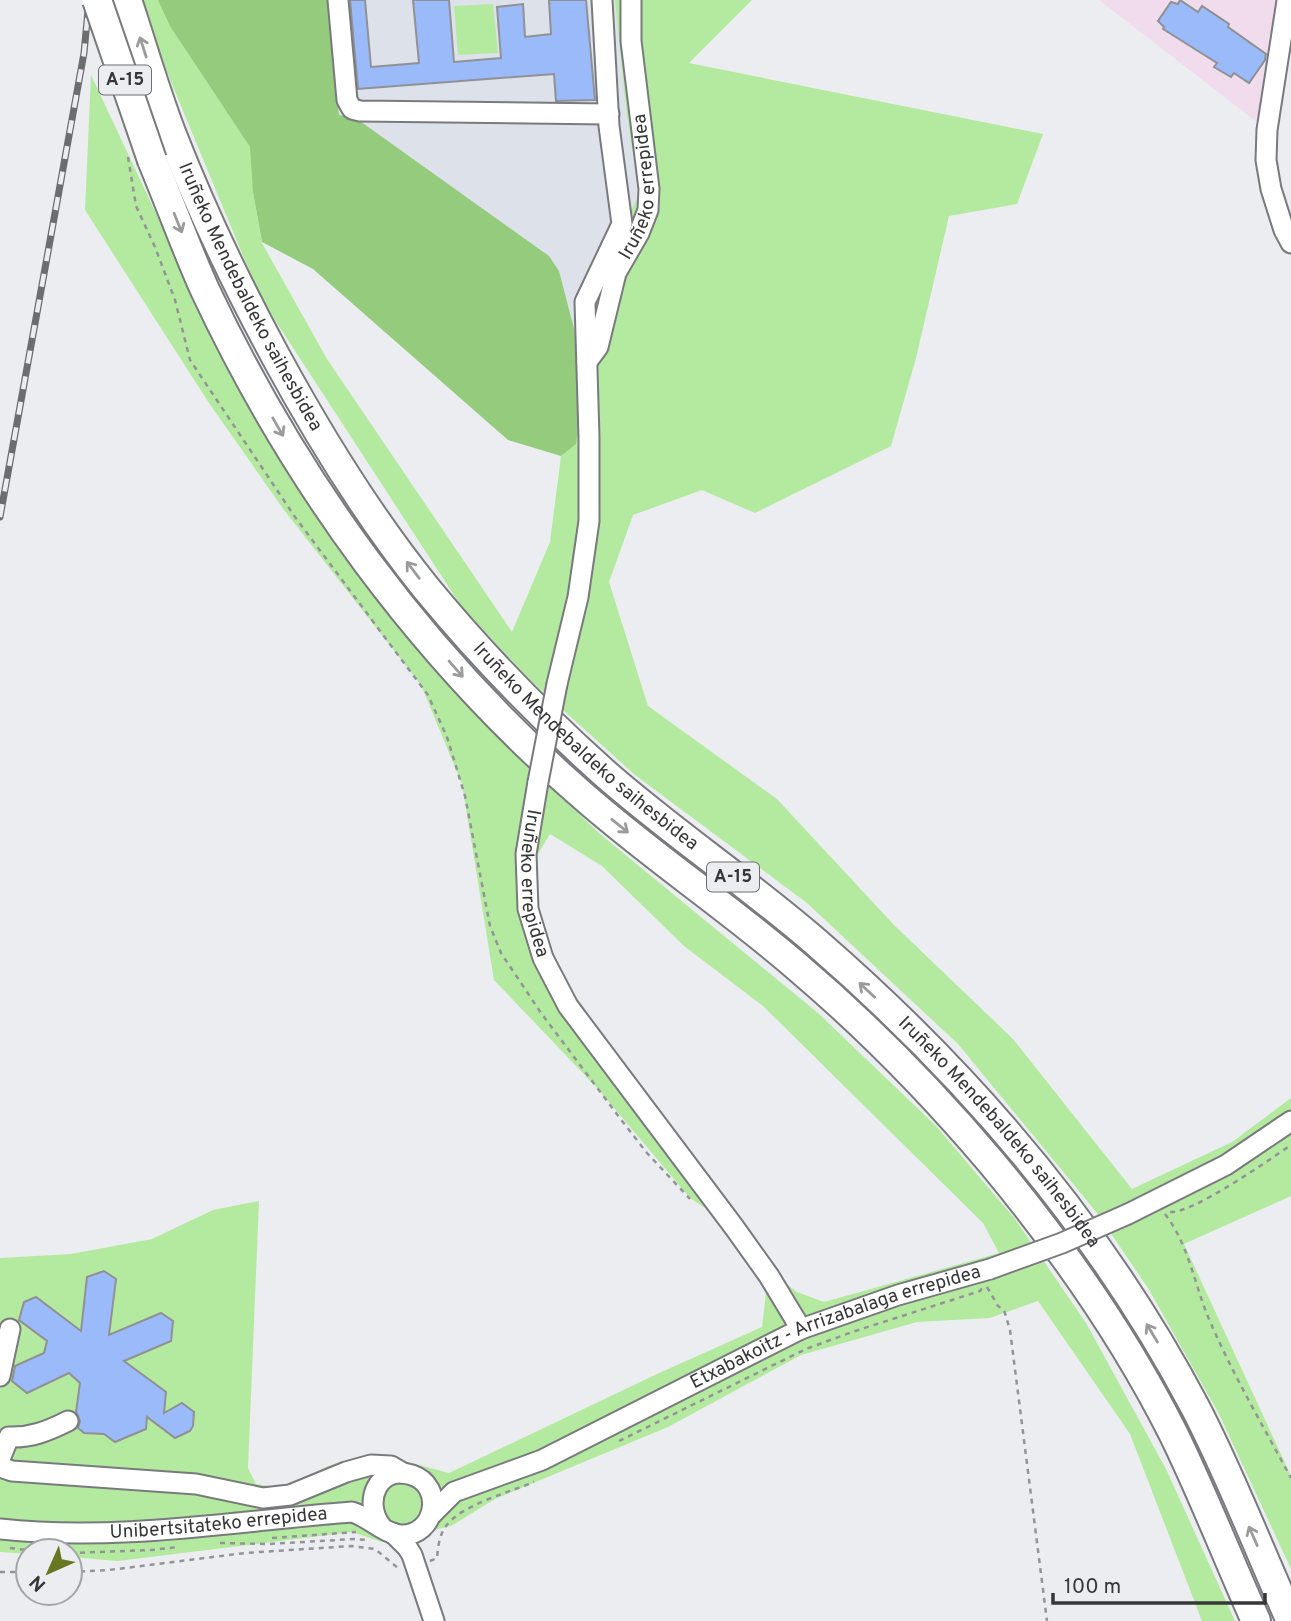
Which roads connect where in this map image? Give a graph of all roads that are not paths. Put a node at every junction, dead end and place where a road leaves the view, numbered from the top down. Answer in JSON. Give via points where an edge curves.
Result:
{"nodes":[{"id":1,"x":97,"y":0,"type":"edge"},
{"id":2,"x":127,"y":0,"type":"edge"},
{"id":3,"x":338,"y":0,"type":"edge"},
{"id":4,"x":602,"y":0,"type":"edge"},
{"id":5,"x":631,"y":0,"type":"edge"},
{"id":6,"x":1287,"y":1,"type":"edge"},
{"id":7,"x":609,"y":114,"type":"junction"},
{"id":8,"x":1291,"y":243,"type":"edge"},
{"id":9,"x":587,"y":363,"type":"junction"},
{"id":10,"x":442,"y":606,"type":"junction"},
{"id":11,"x":419,"y":627,"type":"junction"},
{"id":12,"x":1291,"y":1121,"type":"edge"},
{"id":13,"x":10,"y":1329,"type":"dead end"},
{"id":14,"x":801,"y":1329,"type":"junction"},
{"id":15,"x":0,"y":1376,"type":"edge"},
{"id":16,"x":68,"y":1421,"type":"dead end"},
{"id":17,"x":4,"y":1434,"type":"edge"},
{"id":18,"x":0,"y":1459,"type":"edge"},
{"id":19,"x":0,"y":1467,"type":"edge"},
{"id":20,"x":360,"y":1468,"type":"junction"},
{"id":21,"x":404,"y":1473,"type":"junction"},
{"id":22,"x":425,"y":1483,"type":"junction"},
{"id":23,"x":454,"y":1492,"type":"junction"},
{"id":24,"x":374,"y":1493,"type":"junction"},
{"id":25,"x":352,"y":1512,"type":"junction"},
{"id":26,"x":430,"y":1518,"type":"junction"},
{"id":27,"x":0,"y":1529,"type":"edge"},
{"id":28,"x":387,"y":1530,"type":"junction"},
{"id":29,"x":418,"y":1575,"type":"junction"},
{"id":30,"x":434,"y":1621,"type":"edge"},
{"id":31,"x":1256,"y":1621,"type":"edge"},
{"id":32,"x":1291,"y":1621,"type":"edge"}],
"edges":[{"from":1,"to":11,"type":"highway","name":"Iruñeko Mendebaldeko saihesbidea","number":"A-15","one_way":true,"bridge":true,"via":[[152,160],[204,288],[243,364],[327,507]]},
{"from":10,"to":2,"type":"highway","name":"Iruñeko Mendebaldeko saihesbidea","number":"A-15","one_way":true,"via":[[356,494],[232,275],[172,135]]},
{"from":3,"to":7,"type":"street","via":[[347,100],[352,109]]},
{"from":4,"to":7,"type":"street","name":"Iruñeko errepidea"},
{"from":5,"to":9,"type":"street","name":"Iruñeko errepidea","via":[[648,211],[616,273],[598,347]]},
{"from":6,"to":8,"type":"street","via":[[1266,160]]},
{"from":7,"to":9,"type":"street","name":"Iruñeko errepidea","via":[[622,224],[584,302]]},
{"from":9,"to":14,"type":"street","name":"Iruñeko errepidea","bridge":true,"via":[[589,521],[526,854],[528,909],[543,958],[568,1006],[769,1276]]},
{"from":10,"to":11,"type":"street"},
{"from":32,"to":10,"type":"highway","name":"Iruñeko Mendebaldeko saihesbidea","number":"A-15","one_way":true,"via":[[1213,1445],[1161,1348],[1106,1258],[1015,1140],[916,1035],[816,942],[602,771],[502,673]]},
{"from":11,"to":31,"type":"highway","name":"Iruñeko Mendebaldeko saihesbidea","number":"A-15","one_way":true,"via":[[480,697],[582,795],[794,964],[897,1058],[989,1160],[1085,1285],[1140,1373],[1173,1434]]},
{"from":12,"to":14,"type":"street","name":"Etxabakoitz - Arrizabalaga errepidea","bridge":true,"via":[[1226,1165],[1062,1243]]},
{"from":13,"to":15,"type":"street"},
{"from":14,"to":23,"type":"street","name":"Etxabakoitz - Arrizabalaga errepidea","via":[[542,1460]]},
{"from":16,"to":17,"type":"street","via":[[24,1437]]},
{"from":17,"to":18,"type":"street"},
{"from":19,"to":20,"type":"street","via":[[196,1484],[263,1498],[290,1495]]},
{"from":20,"to":21,"type":"street","via":[[391,1466]]},
{"from":20,"to":24,"type":"street","via":[[371,1475]]},
{"from":21,"to":22,"type":"street"},
{"from":21,"to":24,"type":"street","via":[[388,1477]]},
{"from":22,"to":23,"type":"street"},
{"from":22,"to":26,"type":"street","via":[[433,1498]]},
{"from":23,"to":26,"type":"street","name":"Etxabakoitz - Arrizabalaga errepidea"},
{"from":24,"to":25,"type":"street","name":"Unibertsitateko errepidea","via":[[366,1505]]},
{"from":24,"to":28,"type":"street","via":[[373,1513]]},
{"from":25,"to":27,"type":"street","name":"Unibertsitateko errepidea","via":[[94,1534]]},
{"from":25,"to":28,"type":"street","name":"Unibertsitateko errepidea"},
{"from":26,"to":28,"type":"street","via":[[416,1532]]},
{"from":26,"to":29,"type":"street"},
{"from":28,"to":29,"type":"street","via":[[407,1547]]},
{"from":29,"to":30,"type":"street"}]}
